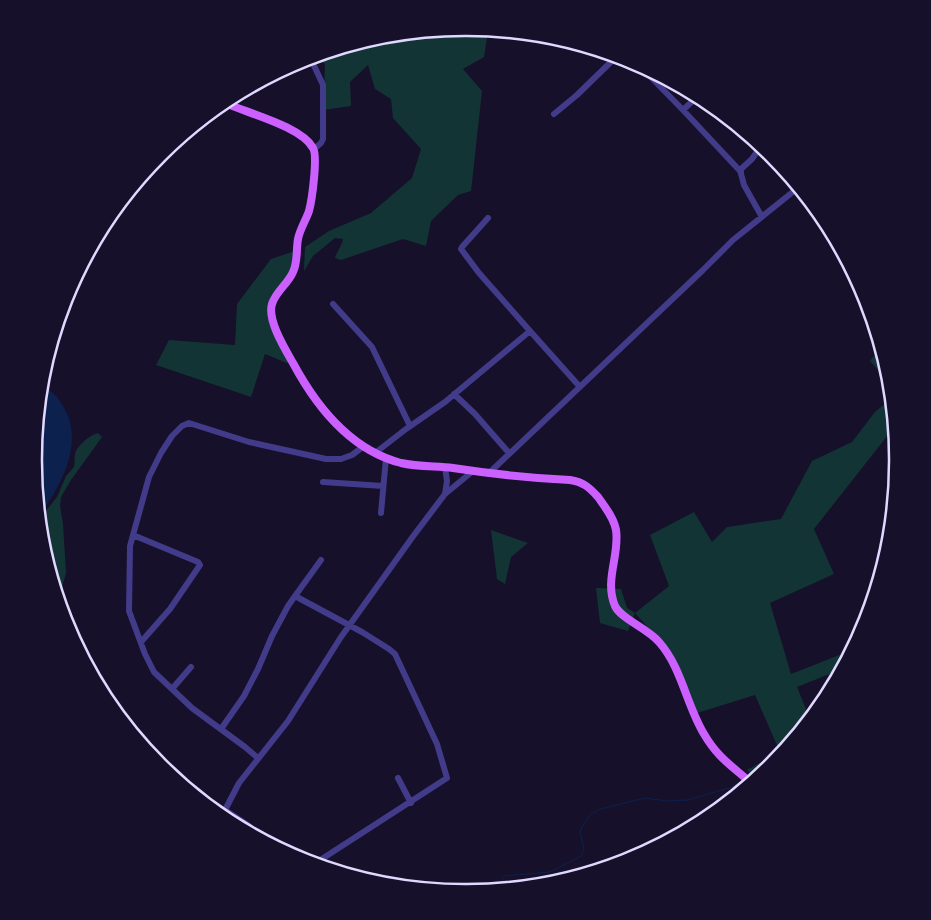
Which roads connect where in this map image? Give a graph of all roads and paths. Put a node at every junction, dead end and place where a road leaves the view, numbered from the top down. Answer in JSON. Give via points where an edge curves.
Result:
{"nodes":[{"id":1,"x":611,"y":62,"type":"edge"},
{"id":2,"x":314,"y":65,"type":"edge"},
{"id":3,"x":656,"y":81,"type":"edge"},
{"id":4,"x":692,"y":102,"type":"edge"},
{"id":5,"x":233,"y":106,"type":"edge"},
{"id":6,"x":683,"y":110,"type":"junction"},
{"id":7,"x":554,"y":114,"type":"dead end"},
{"id":8,"x":314,"y":149,"type":"junction"},
{"id":9,"x":757,"y":152,"type":"edge"},
{"id":10,"x":741,"y":172,"type":"junction"},
{"id":11,"x":794,"y":192,"type":"edge"},
{"id":12,"x":488,"y":218,"type":"dead end"},
{"id":13,"x":762,"y":218,"type":"junction"},
{"id":14,"x":333,"y":304,"type":"dead end"},
{"id":15,"x":530,"y":332,"type":"junction"},
{"id":16,"x":580,"y":387,"type":"junction"},
{"id":17,"x":454,"y":394,"type":"junction"},
{"id":18,"x":410,"y":426,"type":"junction"},
{"id":19,"x":364,"y":446,"type":"junction"},
{"id":20,"x":375,"y":453,"type":"junction"},
{"id":21,"x":509,"y":453,"type":"junction"},
{"id":22,"x":386,"y":458,"type":"junction"},
{"id":23,"x":445,"y":467,"type":"junction"},
{"id":24,"x":473,"y":471,"type":"junction"},
{"id":25,"x":488,"y":474,"type":"junction"},
{"id":26,"x":323,"y":482,"type":"dead end"},
{"id":27,"x":383,"y":486,"type":"junction"},
{"id":28,"x":445,"y":494,"type":"junction"},
{"id":29,"x":381,"y":513,"type":"dead end"},
{"id":30,"x":133,"y":535,"type":"junction"},
{"id":31,"x":321,"y":560,"type":"dead end"},
{"id":32,"x":295,"y":596,"type":"junction"},
{"id":33,"x":349,"y":625,"type":"junction"},
{"id":34,"x":141,"y":642,"type":"junction"},
{"id":35,"x":191,"y":667,"type":"dead end"},
{"id":36,"x":172,"y":689,"type":"junction"},
{"id":37,"x":221,"y":729,"type":"junction"},
{"id":38,"x":258,"y":758,"type":"junction"},
{"id":39,"x":398,"y":778,"type":"dead end"},
{"id":40,"x":746,"y":778,"type":"edge"},
{"id":41,"x":410,"y":803,"type":"junction"},
{"id":42,"x":226,"y":809,"type":"edge"},
{"id":43,"x":323,"y":859,"type":"edge"}],
"edges":[{"from":1,"to":7,"type":"street"},
{"from":2,"to":8,"type":"street","via":[[321,77],[324,95],[323,139]]},
{"from":3,"to":6,"type":"street"},
{"from":4,"to":6,"type":"street"},
{"from":5,"to":8,"type":"main road","via":[[295,132]]},
{"from":6,"to":10,"type":"street"},
{"from":8,"to":19,"type":"main road","via":[[316,157],[309,211],[299,236],[296,266],[272,304],[272,316],[295,366],[321,406],[343,430]]},
{"from":9,"to":10,"type":"street"},
{"from":10,"to":13,"type":"street","via":[[744,185]]},
{"from":11,"to":13,"type":"street"},
{"from":12,"to":15,"type":"street","via":[[461,249]]},
{"from":13,"to":16,"type":"street","via":[[733,240]]},
{"from":14,"to":18,"type":"street","via":[[372,347]]},
{"from":15,"to":16,"type":"street"},
{"from":15,"to":17,"type":"street"},
{"from":16,"to":21,"type":"street"},
{"from":17,"to":18,"type":"street"},
{"from":17,"to":21,"type":"street"},
{"from":18,"to":20,"type":"street"},
{"from":19,"to":20,"type":"main road"},
{"from":19,"to":30,"type":"street","via":[[348,457],[326,459],[186,424],[168,442],[150,473]]},
{"from":20,"to":22,"type":"main road"},
{"from":21,"to":25,"type":"street"},
{"from":22,"to":23,"type":"main road","via":[[402,463]]},
{"from":22,"to":27,"type":"street"},
{"from":23,"to":24,"type":"main road"},
{"from":23,"to":28,"type":"street"},
{"from":24,"to":25,"type":"main road"},
{"from":24,"to":28,"type":"street"},
{"from":25,"to":40,"type":"main road","via":[[579,481],[593,492],[610,514],[616,531],[611,585],[615,605],[623,616],[647,630],[663,647],[678,673],[703,732],[719,757]]},
{"from":26,"to":27,"type":"street"},
{"from":27,"to":29,"type":"street"},
{"from":28,"to":33,"type":"street"},
{"from":30,"to":34,"type":"street","via":[[129,608]]},
{"from":30,"to":34,"type":"street","via":[[198,562],[200,566],[170,609]]},
{"from":31,"to":32,"type":"street"},
{"from":32,"to":33,"type":"street"},
{"from":32,"to":37,"type":"street","via":[[244,696]]},
{"from":33,"to":38,"type":"street","via":[[288,721]]},
{"from":33,"to":41,"type":"street","via":[[395,654],[441,755],[448,778]]},
{"from":34,"to":36,"type":"street","via":[[154,672]]},
{"from":35,"to":36,"type":"street"},
{"from":36,"to":37,"type":"street"},
{"from":37,"to":38,"type":"street"},
{"from":38,"to":42,"type":"street","via":[[239,782]]},
{"from":39,"to":41,"type":"street"},
{"from":41,"to":43,"type":"street"}]}
